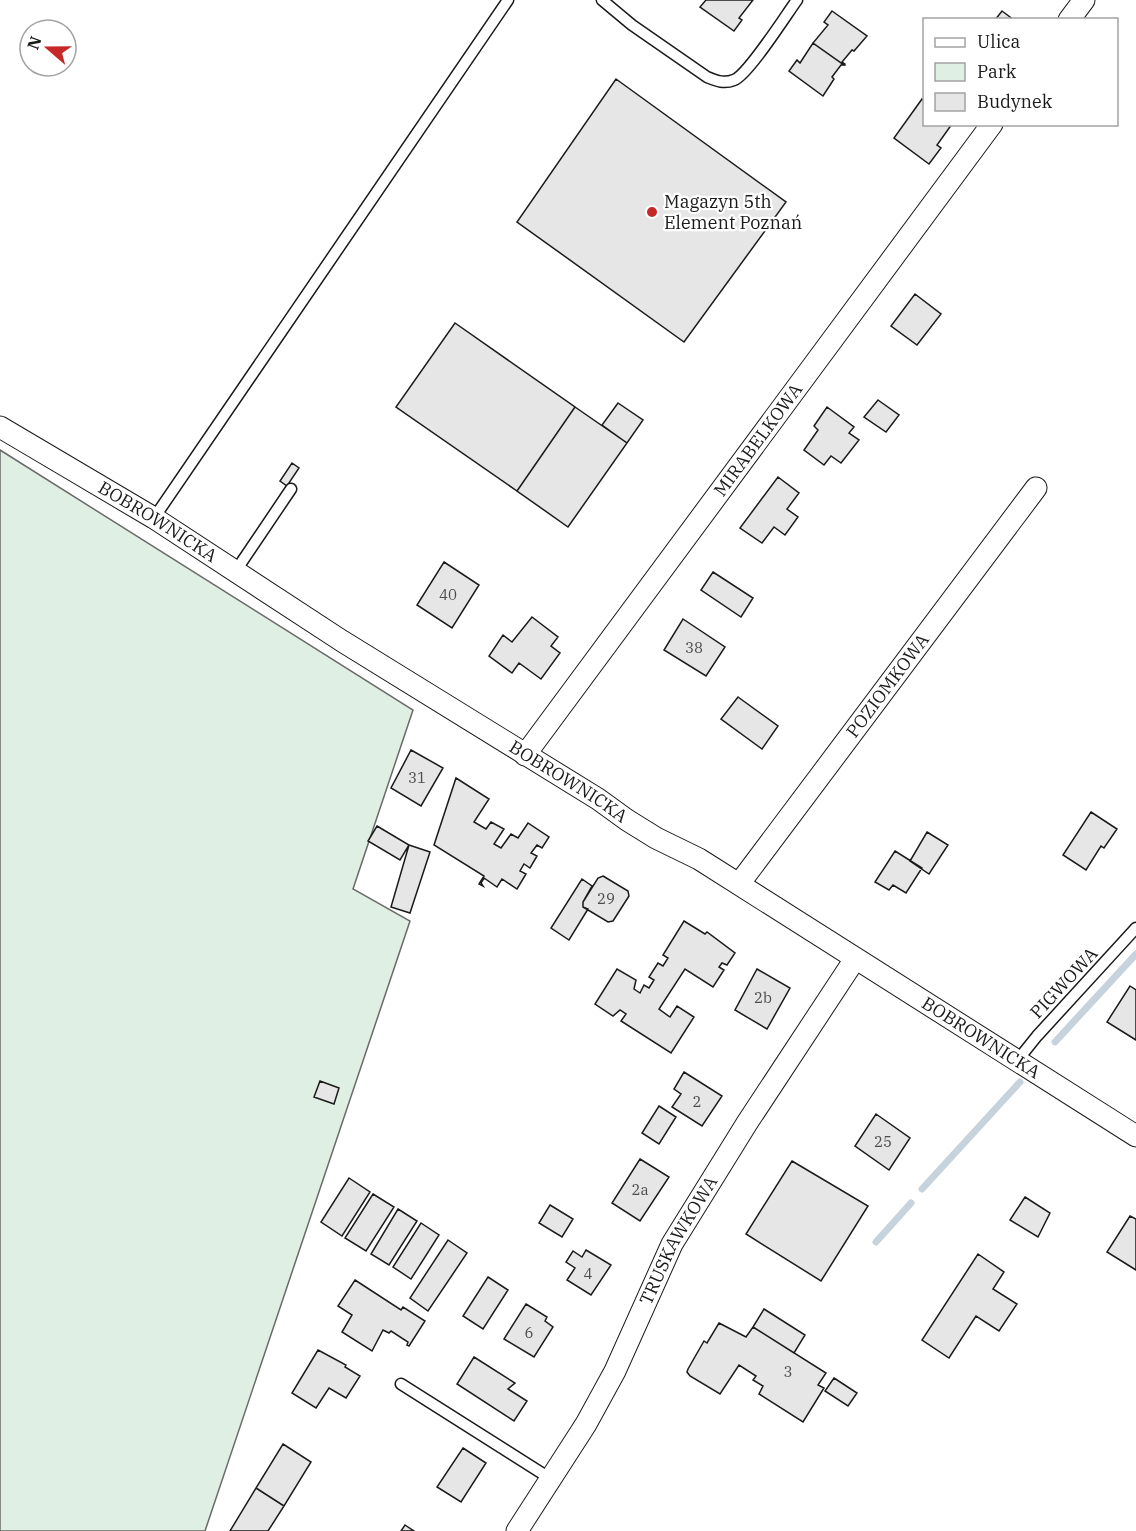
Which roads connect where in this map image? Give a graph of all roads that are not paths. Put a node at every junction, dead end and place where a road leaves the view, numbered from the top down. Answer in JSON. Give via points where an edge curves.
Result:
{"nodes":[{"id":1,"x":508,"y":0,"type":"edge"},
{"id":2,"x":602,"y":0,"type":"edge"},
{"id":3,"x":797,"y":0,"type":"edge"},
{"id":4,"x":1084,"y":0,"type":"edge"},
{"id":5,"x":1070,"y":18,"type":"edge"},
{"id":6,"x":991,"y":126,"type":"edge"},
{"id":7,"x":0,"y":427,"type":"edge"},
{"id":8,"x":1036,"y":488,"type":"dead end"},
{"id":9,"x":291,"y":489,"type":"dead end"},
{"id":10,"x":154,"y":518,"type":"junction"},
{"id":11,"x":235,"y":572,"type":"junction"},
{"id":12,"x":525,"y":755,"type":"junction"},
{"id":13,"x":739,"y":884,"type":"junction"},
{"id":14,"x":1136,"y":928,"type":"edge"},
{"id":15,"x":855,"y":959,"type":"junction"},
{"id":16,"x":1017,"y":1061,"type":"junction"},
{"id":17,"x":1136,"y":1136,"type":"edge"},
{"id":18,"x":401,"y":1384,"type":"dead end"},
{"id":19,"x":551,"y":1479,"type":"junction"},
{"id":20,"x":517,"y":1531,"type":"edge"}],
"edges":[{"from":1,"to":10,"type":"lane"},
{"from":2,"to":3,"type":"lane","via":[[707,77],[721,82],[736,80],[748,68]]},
{"from":4,"to":5,"type":"street"},
{"from":6,"to":12,"type":"street","name":"MIRABELKOWA"},
{"from":7,"to":10,"type":"street","name":"BOBROWNICKA"},
{"from":8,"to":13,"type":"street","name":"POZIOMKOWA"},
{"from":9,"to":11,"type":"lane"},
{"from":10,"to":11,"type":"street","name":"BOBROWNICKA"},
{"from":11,"to":12,"type":"street","name":"BOBROWNICKA"},
{"from":12,"to":13,"type":"street","name":"BOBROWNICKA"},
{"from":13,"to":15,"type":"street","name":"BOBROWNICKA"},
{"from":14,"to":16,"type":"lane","name":"PIGWOWA"},
{"from":15,"to":16,"type":"street","name":"BOBROWNICKA"},
{"from":15,"to":19,"type":"street","name":"TRUSKAWKOWA","via":[[672,1244],[615,1371]]},
{"from":16,"to":17,"type":"street","name":"BOBROWNICKA"},
{"from":18,"to":19,"type":"lane"},
{"from":19,"to":20,"type":"street","name":"TRUSKAWKOWA"}]}
